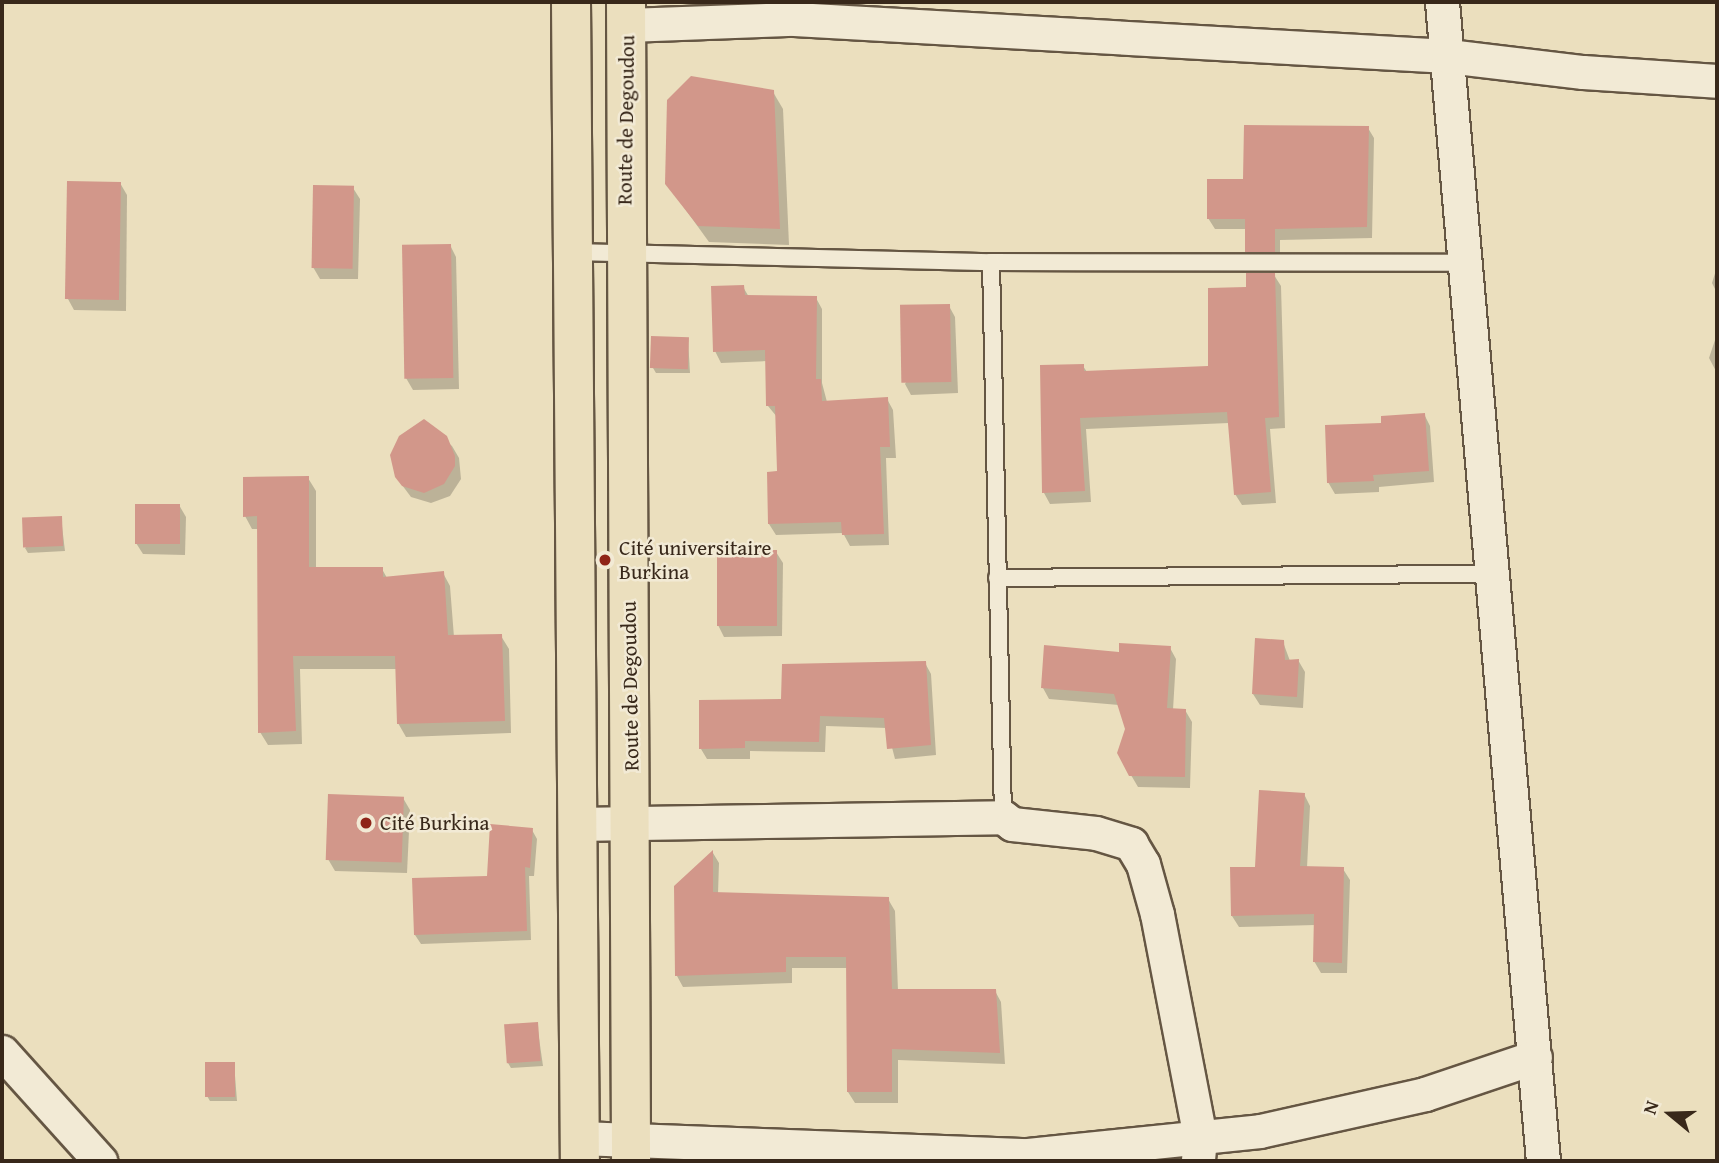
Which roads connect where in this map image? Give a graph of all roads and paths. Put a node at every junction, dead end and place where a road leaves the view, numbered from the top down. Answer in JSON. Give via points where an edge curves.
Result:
{"nodes":[{"id":1,"x":571,"y":2,"type":"edge"},
{"id":2,"x":1442,"y":2,"type":"edge"},
{"id":3,"x":627,"y":13,"type":"edge"},
{"id":4,"x":1448,"y":55,"type":"junction"},
{"id":5,"x":1717,"y":80,"type":"edge"},
{"id":6,"x":572,"y":251,"type":"junction"},
{"id":7,"x":624,"y":253,"type":"junction"},
{"id":8,"x":991,"y":262,"type":"junction"},
{"id":9,"x":1466,"y":263,"type":"junction"},
{"id":10,"x":1494,"y":574,"type":"junction"},
{"id":11,"x":997,"y":578,"type":"junction"},
{"id":12,"x":1003,"y":817,"type":"junction"},
{"id":13,"x":632,"y":823,"type":"junction"},
{"id":14,"x":575,"y":824,"type":"junction"},
{"id":15,"x":2,"y":1052,"type":"edge"},
{"id":16,"x":1535,"y":1057,"type":"junction"},
{"id":17,"x":1199,"y":1149,"type":"edge"},
{"id":18,"x":580,"y":1150,"type":"edge"},
{"id":19,"x":632,"y":1151,"type":"edge"},
{"id":20,"x":100,"y":1161,"type":"edge"},
{"id":21,"x":1543,"y":1161,"type":"edge"}],
"edges":[{"from":1,"to":6,"type":"main road"},
{"from":2,"to":4,"type":"street"},
{"from":3,"to":4,"type":"street"},
{"from":3,"to":7,"type":"main road","name":"Route de Degoudou"},
{"from":4,"to":5,"type":"street","via":[[1583,72]]},
{"from":4,"to":9,"type":"street"},
{"from":6,"to":7,"type":"lane"},
{"from":6,"to":14,"type":"main road"},
{"from":7,"to":8,"type":"lane"},
{"from":7,"to":13,"type":"main road","name":"Route de Degoudou"},
{"from":8,"to":9,"type":"lane"},
{"from":8,"to":11,"type":"lane"},
{"from":9,"to":10,"type":"street"},
{"from":10,"to":11,"type":"lane"},
{"from":10,"to":16,"type":"street"},
{"from":11,"to":12,"type":"lane"},
{"from":12,"to":13,"type":"street"},
{"from":12,"to":17,"type":"street","via":[[1012,824],[1096,834],[1131,844],[1143,864],[1157,914]]},
{"from":13,"to":14,"type":"street"},
{"from":13,"to":19,"type":"main road","name":"Route de Degoudou"},
{"from":14,"to":18,"type":"main road"},
{"from":15,"to":20,"type":"street"},
{"from":16,"to":17,"type":"street","via":[[1401,1100]]},
{"from":16,"to":21,"type":"street"},
{"from":17,"to":19,"type":"street","via":[[1028,1155]]},
{"from":18,"to":19,"type":"street"}]}
